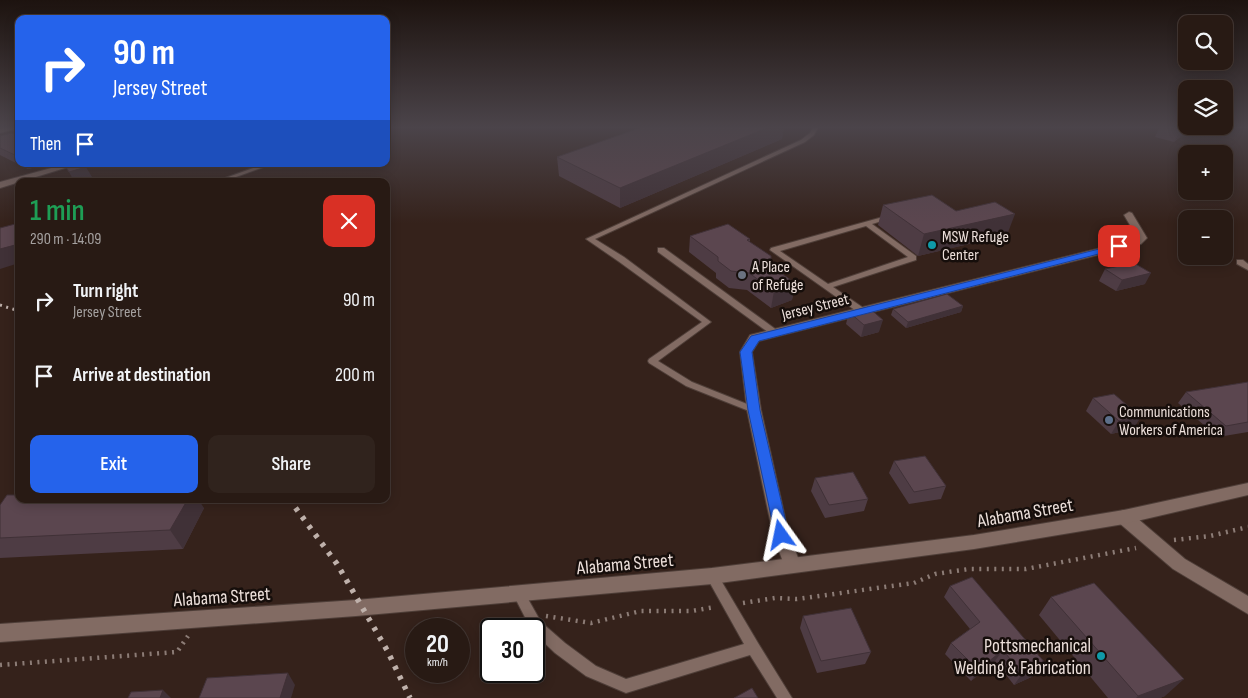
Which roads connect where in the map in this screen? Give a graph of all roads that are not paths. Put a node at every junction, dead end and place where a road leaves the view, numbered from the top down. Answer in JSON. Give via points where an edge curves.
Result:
{"nodes":[{"id":1,"x":765,"y":159,"type":"edge"},
{"id":2,"x":63,"y":167,"type":"edge"},
{"id":3,"x":260,"y":167,"type":"edge"},
{"id":4,"x":22,"y":178,"type":"edge"},
{"id":5,"x":229,"y":178,"type":"edge"},
{"id":6,"x":15,"y":180,"type":"edge"},
{"id":7,"x":0,"y":184,"type":"edge"},
{"id":8,"x":1129,"y":214,"type":"dead end"},
{"id":9,"x":894,"y":216,"type":"edge"},
{"id":10,"x":868,"y":224,"type":"junction"},
{"id":11,"x":661,"y":250,"type":"dead end"},
{"id":12,"x":1240,"y":262,"type":"dead end"},
{"id":13,"x":1248,"y":268,"type":"edge"},
{"id":14,"x":827,"y":287,"type":"junction"},
{"id":15,"x":862,"y":311,"type":"junction"},
{"id":16,"x":775,"y":333,"type":"junction"},
{"id":17,"x":754,"y":410,"type":"junction"},
{"id":18,"x":1248,"y":489,"type":"edge"},
{"id":19,"x":1124,"y":517,"type":"junction"},
{"id":20,"x":792,"y":565,"type":"junction"},
{"id":21,"x":712,"y":576,"type":"junction"},
{"id":22,"x":519,"y":594,"type":"junction"},
{"id":23,"x":1248,"y":606,"type":"edge"},
{"id":24,"x":0,"y":633,"type":"edge"},
{"id":25,"x":752,"y":648,"type":"junction"},
{"id":26,"x":785,"y":698,"type":"edge"}],
"edges":[{"from":1,"to":17,"type":"lane","via":[[590,239],[707,322],[652,361],[689,384]]},
{"from":2,"to":4,"type":"street"},
{"from":3,"to":5,"type":"lane"},
{"from":6,"to":7,"type":"street"},
{"from":8,"to":15,"type":"street","name":"Jersey Street","via":[[1142,238],[1137,242]]},
{"from":9,"to":10,"type":"lane"},
{"from":10,"to":14,"type":"lane","via":[[912,258]]},
{"from":10,"to":14,"type":"lane","via":[[774,250]]},
{"from":11,"to":16,"type":"lane"},
{"from":12,"to":13,"type":"lane"},
{"from":14,"to":15,"type":"lane"},
{"from":15,"to":16,"type":"street","name":"Jersey Street"},
{"from":16,"to":17,"type":"street","name":"Jersey Street","via":[[754,338],[746,352]]},
{"from":17,"to":20,"type":"street","name":"Jersey Street","via":[[781,535]]},
{"from":18,"to":19,"type":"street","name":"Alabama Street"},
{"from":19,"to":20,"type":"street","name":"Alabama Street","via":[[974,542]]},
{"from":19,"to":23,"type":"street","via":[[1179,564]]},
{"from":20,"to":21,"type":"street","name":"Alabama Street"},
{"from":21,"to":22,"type":"street","name":"Alabama Street"},
{"from":21,"to":25,"type":"lane"},
{"from":22,"to":24,"type":"street","name":"Alabama Street"},
{"from":22,"to":25,"type":"lane","via":[[536,626],[591,671],[626,686]]},
{"from":25,"to":26,"type":"lane"}]}
